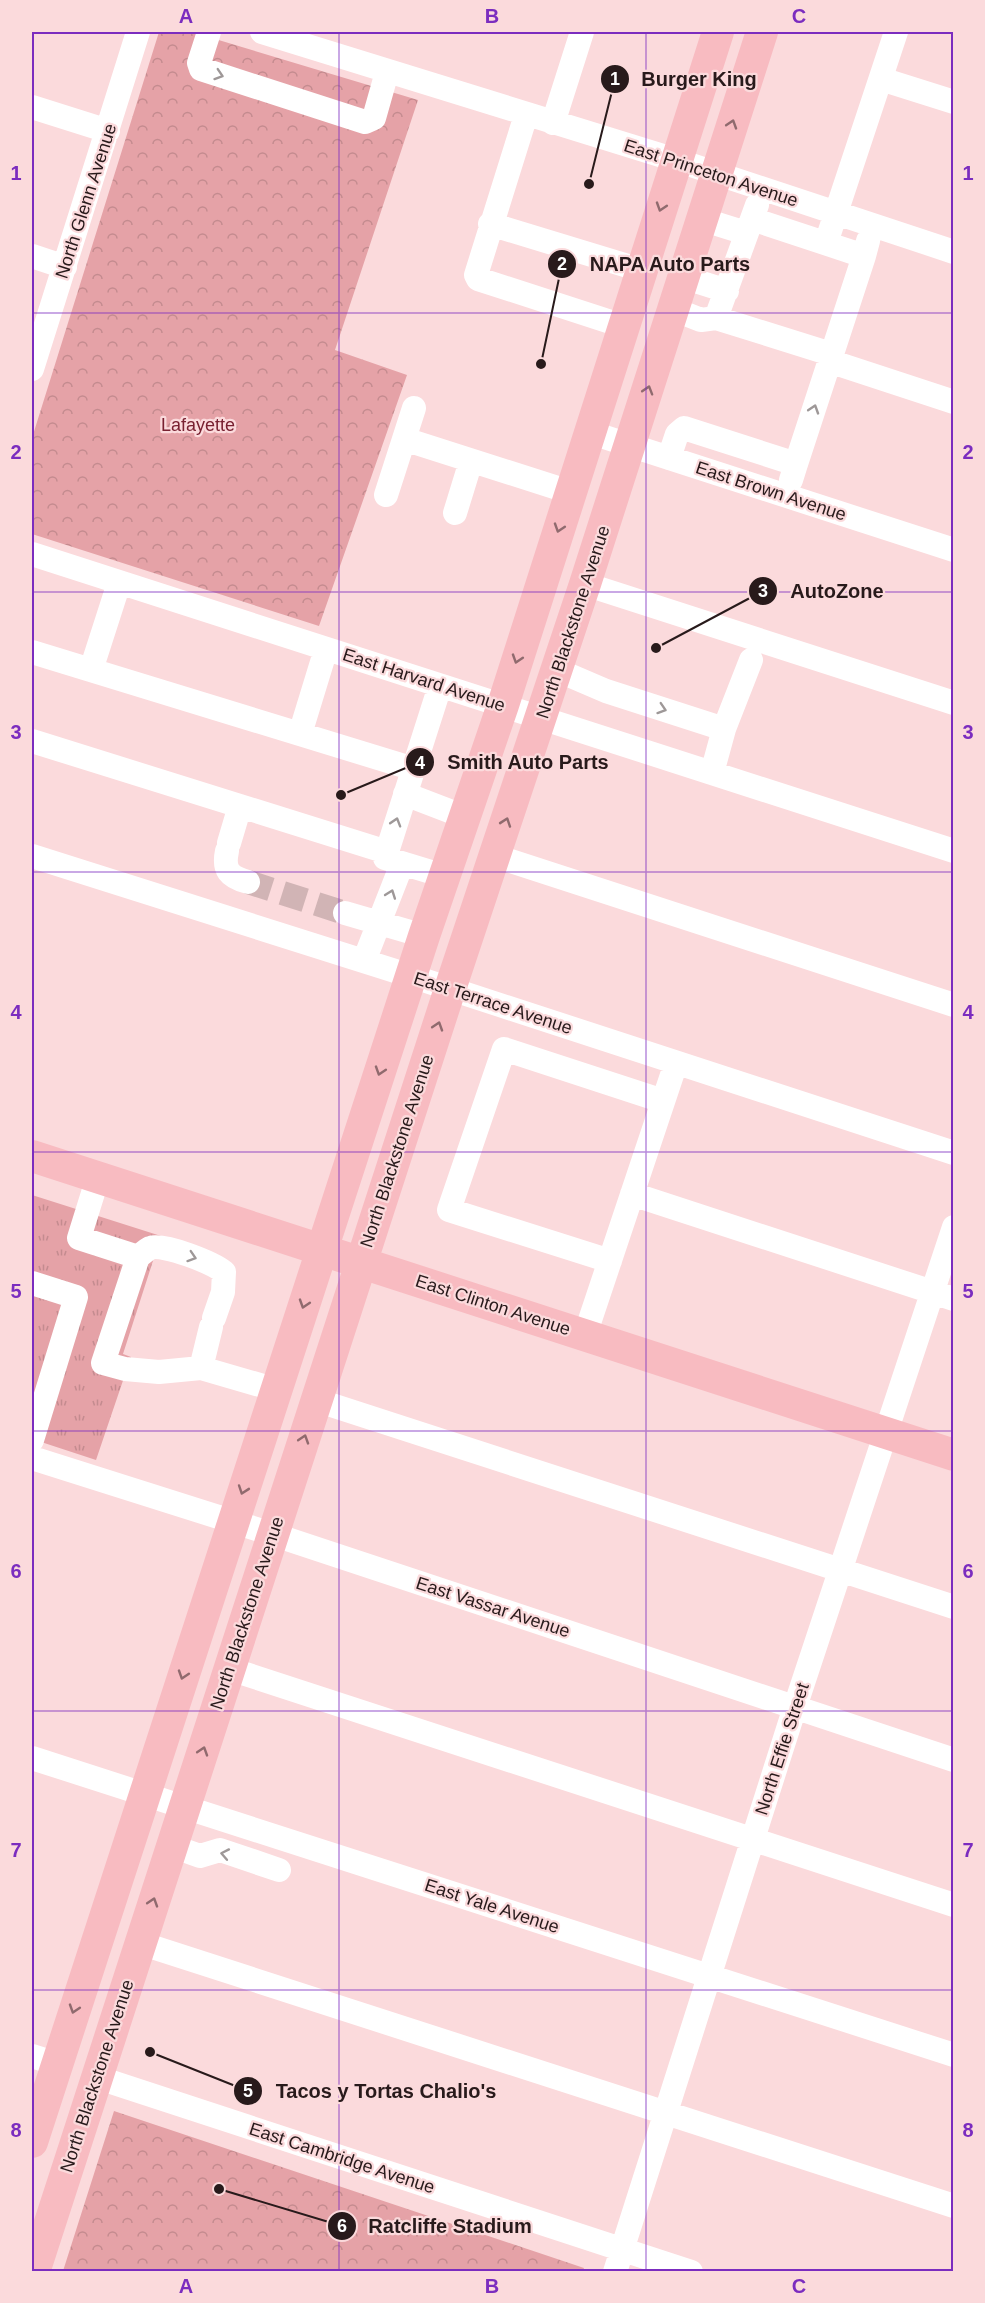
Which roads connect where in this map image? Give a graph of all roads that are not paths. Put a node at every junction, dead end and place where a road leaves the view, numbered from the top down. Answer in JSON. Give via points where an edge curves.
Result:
{"nodes":[{"id":1,"x":138,"y":32,"type":"edge"},
{"id":2,"x":209,"y":32,"type":"edge"},
{"id":3,"x":262,"y":32,"type":"edge"},
{"id":4,"x":582,"y":32,"type":"edge"},
{"id":5,"x":718,"y":32,"type":"edge"},
{"id":6,"x":762,"y":32,"type":"edge"},
{"id":7,"x":897,"y":32,"type":"edge"},
{"id":8,"x":387,"y":72,"type":"junction"},
{"id":9,"x":881,"y":79,"type":"junction"},
{"id":10,"x":954,"y":102,"type":"edge"},
{"id":11,"x":32,"y":107,"type":"edge"},
{"id":12,"x":526,"y":115,"type":"junction"},
{"id":13,"x":553,"y":123,"type":"junction"},
{"id":14,"x":108,"y":131,"type":"junction"},
{"id":15,"x":676,"y":160,"type":"junction"},
{"id":16,"x":716,"y":173,"type":"junction"},
{"id":17,"x":762,"y":189,"type":"junction"},
{"id":18,"x":804,"y":202,"type":"junction"},
{"id":19,"x":835,"y":213,"type":"junction"},
{"id":20,"x":701,"y":219,"type":"junction"},
{"id":21,"x":490,"y":224,"type":"junction"},
{"id":22,"x":873,"y":225,"type":"junction"},
{"id":23,"x":749,"y":226,"type":"junction"},
{"id":24,"x":794,"y":233,"type":"junction"},
{"id":25,"x":826,"y":243,"type":"junction"},
{"id":26,"x":954,"y":252,"type":"edge"},
{"id":27,"x":32,"y":256,"type":"edge"},
{"id":28,"x":864,"y":256,"type":"junction"},
{"id":29,"x":65,"y":267,"type":"junction"},
{"id":30,"x":641,"y":270,"type":"junction"},
{"id":31,"x":683,"y":277,"type":"junction"},
{"id":32,"x":727,"y":291,"type":"junction"},
{"id":33,"x":673,"y":309,"type":"junction"},
{"id":34,"x":716,"y":318,"type":"junction"},
{"id":35,"x":623,"y":326,"type":"junction"},
{"id":36,"x":830,"y":358,"type":"junction"},
{"id":37,"x":32,"y":369,"type":"edge"},
{"id":38,"x":954,"y":402,"type":"edge"},
{"id":39,"x":414,"y":408,"type":"dead end"},
{"id":40,"x":589,"y":432,"type":"junction"},
{"id":41,"x":404,"y":439,"type":"junction"},
{"id":42,"x":630,"y":446,"type":"junction"},
{"id":43,"x":745,"y":447,"type":"junction"},
{"id":44,"x":669,"y":459,"type":"junction"},
{"id":45,"x":471,"y":461,"type":"junction"},
{"id":46,"x":796,"y":464,"type":"junction"},
{"id":47,"x":735,"y":479,"type":"junction"},
{"id":48,"x":570,"y":492,"type":"junction"},
{"id":49,"x":386,"y":495,"type":"dead end"},
{"id":50,"x":786,"y":496,"type":"junction"},
{"id":51,"x":455,"y":513,"type":"dead end"},
{"id":52,"x":954,"y":550,"type":"edge"},
{"id":53,"x":32,"y":555,"type":"edge"},
{"id":54,"x":119,"y":583,"type":"junction"},
{"id":55,"x":585,"y":584,"type":"junction"},
{"id":56,"x":326,"y":649,"type":"junction"},
{"id":57,"x":32,"y":652,"type":"edge"},
{"id":58,"x":751,"y":660,"type":"dead end"},
{"id":59,"x":91,"y":670,"type":"junction"},
{"id":60,"x":557,"y":670,"type":"junction"},
{"id":61,"x":440,"y":686,"type":"junction"},
{"id":62,"x":954,"y":703,"type":"edge"},
{"id":63,"x":503,"y":705,"type":"junction"},
{"id":64,"x":542,"y":718,"type":"junction"},
{"id":65,"x":724,"y":729,"type":"junction"},
{"id":66,"x":300,"y":734,"type":"junction"},
{"id":67,"x":32,"y":741,"type":"edge"},
{"id":68,"x":414,"y":769,"type":"junction"},
{"id":69,"x":712,"y":773,"type":"junction"},
{"id":70,"x":405,"y":794,"type":"junction"},
{"id":71,"x":240,"y":806,"type":"junction"},
{"id":72,"x":465,"y":816,"type":"junction"},
{"id":73,"x":954,"y":851,"type":"edge"},
{"id":74,"x":32,"y":856,"type":"edge"},
{"id":75,"x":495,"y":856,"type":"junction"},
{"id":76,"x":395,"y":858,"type":"junction"},
{"id":77,"x":444,"y":876,"type":"junction"},
{"id":78,"x":248,"y":882,"type":"tunnel mouth"},
{"id":79,"x":345,"y":913,"type":"tunnel mouth"},
{"id":80,"x":380,"y":925,"type":"junction"},
{"id":81,"x":424,"y":936,"type":"junction"},
{"id":82,"x":364,"y":961,"type":"junction"},
{"id":83,"x":411,"y":976,"type":"junction"},
{"id":84,"x":450,"y":989,"type":"junction"},
{"id":85,"x":954,"y":1005,"type":"edge"},
{"id":86,"x":676,"y":1063,"type":"junction"},
{"id":87,"x":663,"y":1101,"type":"junction"},
{"id":88,"x":954,"y":1153,"type":"edge"},
{"id":89,"x":32,"y":1156,"type":"edge"},
{"id":90,"x":98,"y":1177,"type":"junction"},
{"id":91,"x":632,"y":1194,"type":"junction"},
{"id":92,"x":954,"y":1227,"type":"edge"},
{"id":93,"x":322,"y":1249,"type":"junction"},
{"id":94,"x":138,"y":1257,"type":"junction"},
{"id":95,"x":610,"y":1261,"type":"junction"},
{"id":96,"x":362,"y":1262,"type":"junction"},
{"id":97,"x":32,"y":1283,"type":"edge"},
{"id":98,"x":943,"y":1295,"type":"edge"},
{"id":99,"x":585,"y":1335,"type":"junction"},
{"id":100,"x":201,"y":1368,"type":"junction"},
{"id":101,"x":277,"y":1390,"type":"junction"},
{"id":102,"x":38,"y":1397,"type":"edge"},
{"id":103,"x":316,"y":1400,"type":"junction"},
{"id":104,"x":886,"y":1433,"type":"junction"},
{"id":105,"x":32,"y":1440,"type":"edge"},
{"id":106,"x":954,"y":1455,"type":"edge"},
{"id":107,"x":32,"y":1458,"type":"edge"},
{"id":108,"x":232,"y":1522,"type":"junction"},
{"id":109,"x":272,"y":1534,"type":"junction"},
{"id":110,"x":841,"y":1570,"type":"junction"},
{"id":111,"x":954,"y":1607,"type":"edge"},
{"id":112,"x":230,"y":1669,"type":"junction"},
{"id":113,"x":795,"y":1707,"type":"junction"},
{"id":114,"x":32,"y":1758,"type":"edge"},
{"id":115,"x":954,"y":1760,"type":"edge"},
{"id":116,"x":145,"y":1794,"type":"junction"},
{"id":117,"x":184,"y":1807,"type":"junction"},
{"id":118,"x":753,"y":1840,"type":"junction"},
{"id":119,"x":172,"y":1846,"type":"junction"},
{"id":120,"x":279,"y":1870,"type":"dead end"},
{"id":121,"x":954,"y":1905,"type":"edge"},
{"id":122,"x":100,"y":1928,"type":"junction"},
{"id":123,"x":140,"y":1943,"type":"junction"},
{"id":124,"x":711,"y":1976,"type":"junction"},
{"id":125,"x":954,"y":2055,"type":"edge"},
{"id":126,"x":44,"y":2060,"type":"edge"},
{"id":127,"x":96,"y":2077,"type":"junction"},
{"id":128,"x":667,"y":2114,"type":"junction"},
{"id":129,"x":32,"y":2142,"type":"edge"},
{"id":130,"x":954,"y":2206,"type":"edge"},
{"id":131,"x":619,"y":2261,"type":"edge"},
{"id":132,"x":34,"y":2271,"type":"edge"},
{"id":133,"x":691,"y":2271,"type":"edge"}],
"edges":[{"from":1,"to":14,"type":"street","name":"North Glenn Avenue"},
{"from":2,"to":8,"type":"street","one_way":true,"via":[[201,69],[365,122],[374,118]]},
{"from":3,"to":8,"type":"street","name":"East Princeton Avenue"},
{"from":4,"to":13,"type":"street"},
{"from":5,"to":15,"type":"main road"},
{"from":16,"to":6,"type":"main road","name":"North Blackstone Avenue","one_way":true},
{"from":7,"to":9,"type":"street"},
{"from":8,"to":12,"type":"street","name":"East Princeton Avenue"},
{"from":9,"to":10,"type":"street"},
{"from":9,"to":19,"type":"street"},
{"from":11,"to":14,"type":"street"},
{"from":12,"to":13,"type":"street","name":"East Princeton Avenue"},
{"from":12,"to":21,"type":"street"},
{"from":13,"to":15,"type":"street","name":"East Princeton Avenue"},
{"from":14,"to":29,"type":"street","name":"North Glenn Avenue"},
{"from":15,"to":16,"type":"street","name":"East Princeton Avenue"},
{"from":15,"to":30,"type":"main road","one_way":true},
{"from":16,"to":17,"type":"street","name":"East Princeton Avenue"},
{"from":16,"to":20,"type":"main road","name":"North Blackstone Avenue"},
{"from":17,"to":18,"type":"street","name":"East Princeton Avenue"},
{"from":17,"to":23,"type":"street"},
{"from":18,"to":19,"type":"street","name":"East Princeton Avenue"},
{"from":18,"to":24,"type":"street"},
{"from":19,"to":22,"type":"street","name":"East Princeton Avenue"},
{"from":19,"to":25,"type":"street"},
{"from":20,"to":23,"type":"street"},
{"from":20,"to":31,"type":"main road","name":"North Blackstone Avenue"},
{"from":21,"to":30,"type":"street"},
{"from":21,"to":35,"type":"street","via":[[475,270],[478,279]]},
{"from":22,"to":26,"type":"street","name":"East Princeton Avenue"},
{"from":22,"to":28,"type":"street"},
{"from":23,"to":24,"type":"street"},
{"from":23,"to":32,"type":"street"},
{"from":24,"to":25,"type":"street"},
{"from":25,"to":28,"type":"street"},
{"from":27,"to":29,"type":"street"},
{"from":28,"to":36,"type":"street"},
{"from":29,"to":37,"type":"street","name":"North Glenn Avenue"},
{"from":30,"to":35,"type":"main road"},
{"from":31,"to":32,"type":"street"},
{"from":31,"to":33,"type":"main road","name":"North Blackstone Avenue"},
{"from":32,"to":34,"type":"street"},
{"from":33,"to":34,"type":"street","via":[[700,320]]},
{"from":42,"to":33,"type":"main road","name":"North Blackstone Avenue","one_way":true},
{"from":34,"to":36,"type":"street"},
{"from":35,"to":40,"type":"main road"},
{"from":36,"to":38,"type":"street"},
{"from":46,"to":36,"type":"street","one_way":true},
{"from":39,"to":41,"type":"street"},
{"from":40,"to":42,"type":"street","name":"East Brown Avenue"},
{"from":40,"to":48,"type":"main road"},
{"from":41,"to":45,"type":"street"},
{"from":41,"to":49,"type":"street"},
{"from":42,"to":44,"type":"street","name":"East Brown Avenue"},
{"from":42,"to":55,"type":"main road","name":"North Blackstone Avenue"},
{"from":43,"to":44,"type":"street","via":[[684,428],[677,434]]},
{"from":43,"to":46,"type":"street"},
{"from":43,"to":47,"type":"street"},
{"from":44,"to":47,"type":"street","name":"East Brown Avenue"},
{"from":45,"to":48,"type":"street"},
{"from":45,"to":51,"type":"street"},
{"from":46,"to":50,"type":"street"},
{"from":47,"to":50,"type":"street","name":"East Brown Avenue"},
{"from":48,"to":63,"type":"main road","one_way":true},
{"from":50,"to":52,"type":"street","name":"East Brown Avenue"},
{"from":53,"to":54,"type":"street","name":"East Harvard Avenue"},
{"from":54,"to":56,"type":"street","name":"East Harvard Avenue"},
{"from":54,"to":59,"type":"street"},
{"from":55,"to":60,"type":"main road","name":"North Blackstone Avenue"},
{"from":55,"to":62,"type":"street"},
{"from":56,"to":61,"type":"street","name":"East Harvard Avenue"},
{"from":56,"to":66,"type":"street"},
{"from":57,"to":59,"type":"street"},
{"from":58,"to":65,"type":"street"},
{"from":59,"to":66,"type":"street"},
{"from":60,"to":64,"type":"main road","name":"North Blackstone Avenue"},
{"from":60,"to":65,"type":"street","one_way":true,"via":[[606,691]]},
{"from":61,"to":63,"type":"street","name":"East Harvard Avenue"},
{"from":61,"to":68,"type":"street"},
{"from":63,"to":64,"type":"street","name":"East Harvard Avenue"},
{"from":63,"to":72,"type":"main road"},
{"from":64,"to":69,"type":"street","name":"East Harvard Avenue"},
{"from":75,"to":64,"type":"main road","name":"North Blackstone Avenue","one_way":true},
{"from":65,"to":69,"type":"street"},
{"from":66,"to":68,"type":"street"},
{"from":67,"to":71,"type":"street"},
{"from":68,"to":70,"type":"street"},
{"from":69,"to":73,"type":"street","name":"East Harvard Avenue"},
{"from":70,"to":72,"type":"street"},
{"from":76,"to":70,"type":"street","one_way":true},
{"from":71,"to":76,"type":"street"},
{"from":71,"to":78,"type":"street","via":[[224,865],[235,879]]},
{"from":72,"to":77,"type":"main road"},
{"from":74,"to":82,"type":"street","name":"East Terrace Avenue"},
{"from":75,"to":84,"type":"main road","name":"North Blackstone Avenue"},
{"from":75,"to":85,"type":"street"},
{"from":76,"to":77,"type":"street"},
{"from":80,"to":76,"type":"street","one_way":true},
{"from":77,"to":81,"type":"main road"},
{"from":79,"to":80,"type":"street"},
{"from":80,"to":81,"type":"street"},
{"from":80,"to":82,"type":"street"},
{"from":81,"to":83,"type":"main road"},
{"from":82,"to":83,"type":"street","name":"East Terrace Avenue"},
{"from":83,"to":84,"type":"street","name":"East Terrace Avenue"},
{"from":83,"to":93,"type":"main road","one_way":true},
{"from":84,"to":86,"type":"street","name":"East Terrace Avenue"},
{"from":96,"to":84,"type":"main road","name":"North Blackstone Avenue","one_way":true},
{"from":86,"to":87,"type":"street"},
{"from":86,"to":88,"type":"street","name":"East Terrace Avenue"},
{"from":87,"to":91,"type":"street"},
{"from":87,"to":95,"type":"street","via":[[504,1049],[449,1210]]},
{"from":89,"to":90,"type":"main road","name":"East Clinton Avenue"},
{"from":90,"to":93,"type":"main road","name":"East Clinton Avenue"},
{"from":90,"to":94,"type":"street","via":[[79,1238]]},
{"from":91,"to":95,"type":"street"},
{"from":91,"to":98,"type":"street"},
{"from":92,"to":98,"type":"street","name":"North Effie Street"},
{"from":93,"to":96,"type":"main road","name":"East Clinton Avenue"},
{"from":93,"to":101,"type":"main road","one_way":true},
{"from":94,"to":100,"type":"street","one_way":true,"via":[[151,1248],[162,1247],[215,1264],[224,1272]]},
{"from":94,"to":100,"type":"street","via":[[103,1362],[125,1370]]},
{"from":95,"to":99,"type":"street"},
{"from":96,"to":99,"type":"main road","name":"East Clinton Avenue"},
{"from":96,"to":103,"type":"main road","name":"North Blackstone Avenue"},
{"from":97,"to":102,"type":"street","via":[[76,1297]]},
{"from":98,"to":104,"type":"street","name":"North Effie Street"},
{"from":99,"to":104,"type":"main road","name":"East Clinton Avenue"},
{"from":100,"to":101,"type":"street"},
{"from":101,"to":108,"type":"main road","one_way":true},
{"from":102,"to":105,"type":"street"},
{"from":109,"to":103,"type":"main road","name":"North Blackstone Avenue","one_way":true},
{"from":103,"to":110,"type":"street"},
{"from":104,"to":106,"type":"main road","name":"East Clinton Avenue"},
{"from":104,"to":110,"type":"street","name":"North Effie Street"},
{"from":107,"to":108,"type":"street","name":"East Vassar Avenue"},
{"from":108,"to":109,"type":"street","name":"East Vassar Avenue"},
{"from":108,"to":116,"type":"main road","one_way":true},
{"from":109,"to":112,"type":"main road","name":"North Blackstone Avenue"},
{"from":109,"to":113,"type":"street","name":"East Vassar Avenue"},
{"from":110,"to":111,"type":"street"},
{"from":110,"to":113,"type":"street","name":"North Effie Street"},
{"from":117,"to":112,"type":"main road","name":"North Blackstone Avenue","one_way":true},
{"from":112,"to":118,"type":"street"},
{"from":113,"to":115,"type":"street","name":"East Vassar Avenue"},
{"from":113,"to":118,"type":"street","name":"North Effie Street"},
{"from":114,"to":116,"type":"street","name":"East Yale Avenue"},
{"from":116,"to":117,"type":"street","name":"East Yale Avenue"},
{"from":116,"to":122,"type":"main road"},
{"from":117,"to":119,"type":"main road","name":"North Blackstone Avenue"},
{"from":117,"to":124,"type":"street","name":"East Yale Avenue"},
{"from":118,"to":121,"type":"street"},
{"from":118,"to":124,"type":"street","name":"North Effie Street"},
{"from":120,"to":119,"type":"street","one_way":true,"via":[[220,1850],[200,1856]]},
{"from":123,"to":119,"type":"main road","name":"North Blackstone Avenue","one_way":true},
{"from":122,"to":126,"type":"main road","one_way":true},
{"from":122,"to":127,"type":"main road","via":[[111,1953],[86,2054],[89,2072]]},
{"from":123,"to":127,"type":"main road","name":"North Blackstone Avenue"},
{"from":123,"to":128,"type":"street"},
{"from":124,"to":125,"type":"street","name":"East Yale Avenue"},
{"from":124,"to":128,"type":"street","name":"North Effie Street"},
{"from":126,"to":129,"type":"main road"},
{"from":126,"to":132,"type":"main road","via":[[70,2079],[70,2091],[50,2165]]},
{"from":127,"to":131,"type":"street","name":"East Cambridge Avenue"},
{"from":127,"to":132,"type":"main road","name":"North Blackstone Avenue"},
{"from":128,"to":130,"type":"street"},
{"from":128,"to":131,"type":"street","name":"North Effie Street"},
{"from":131,"to":133,"type":"street","name":"East Cambridge Avenue"}]}
